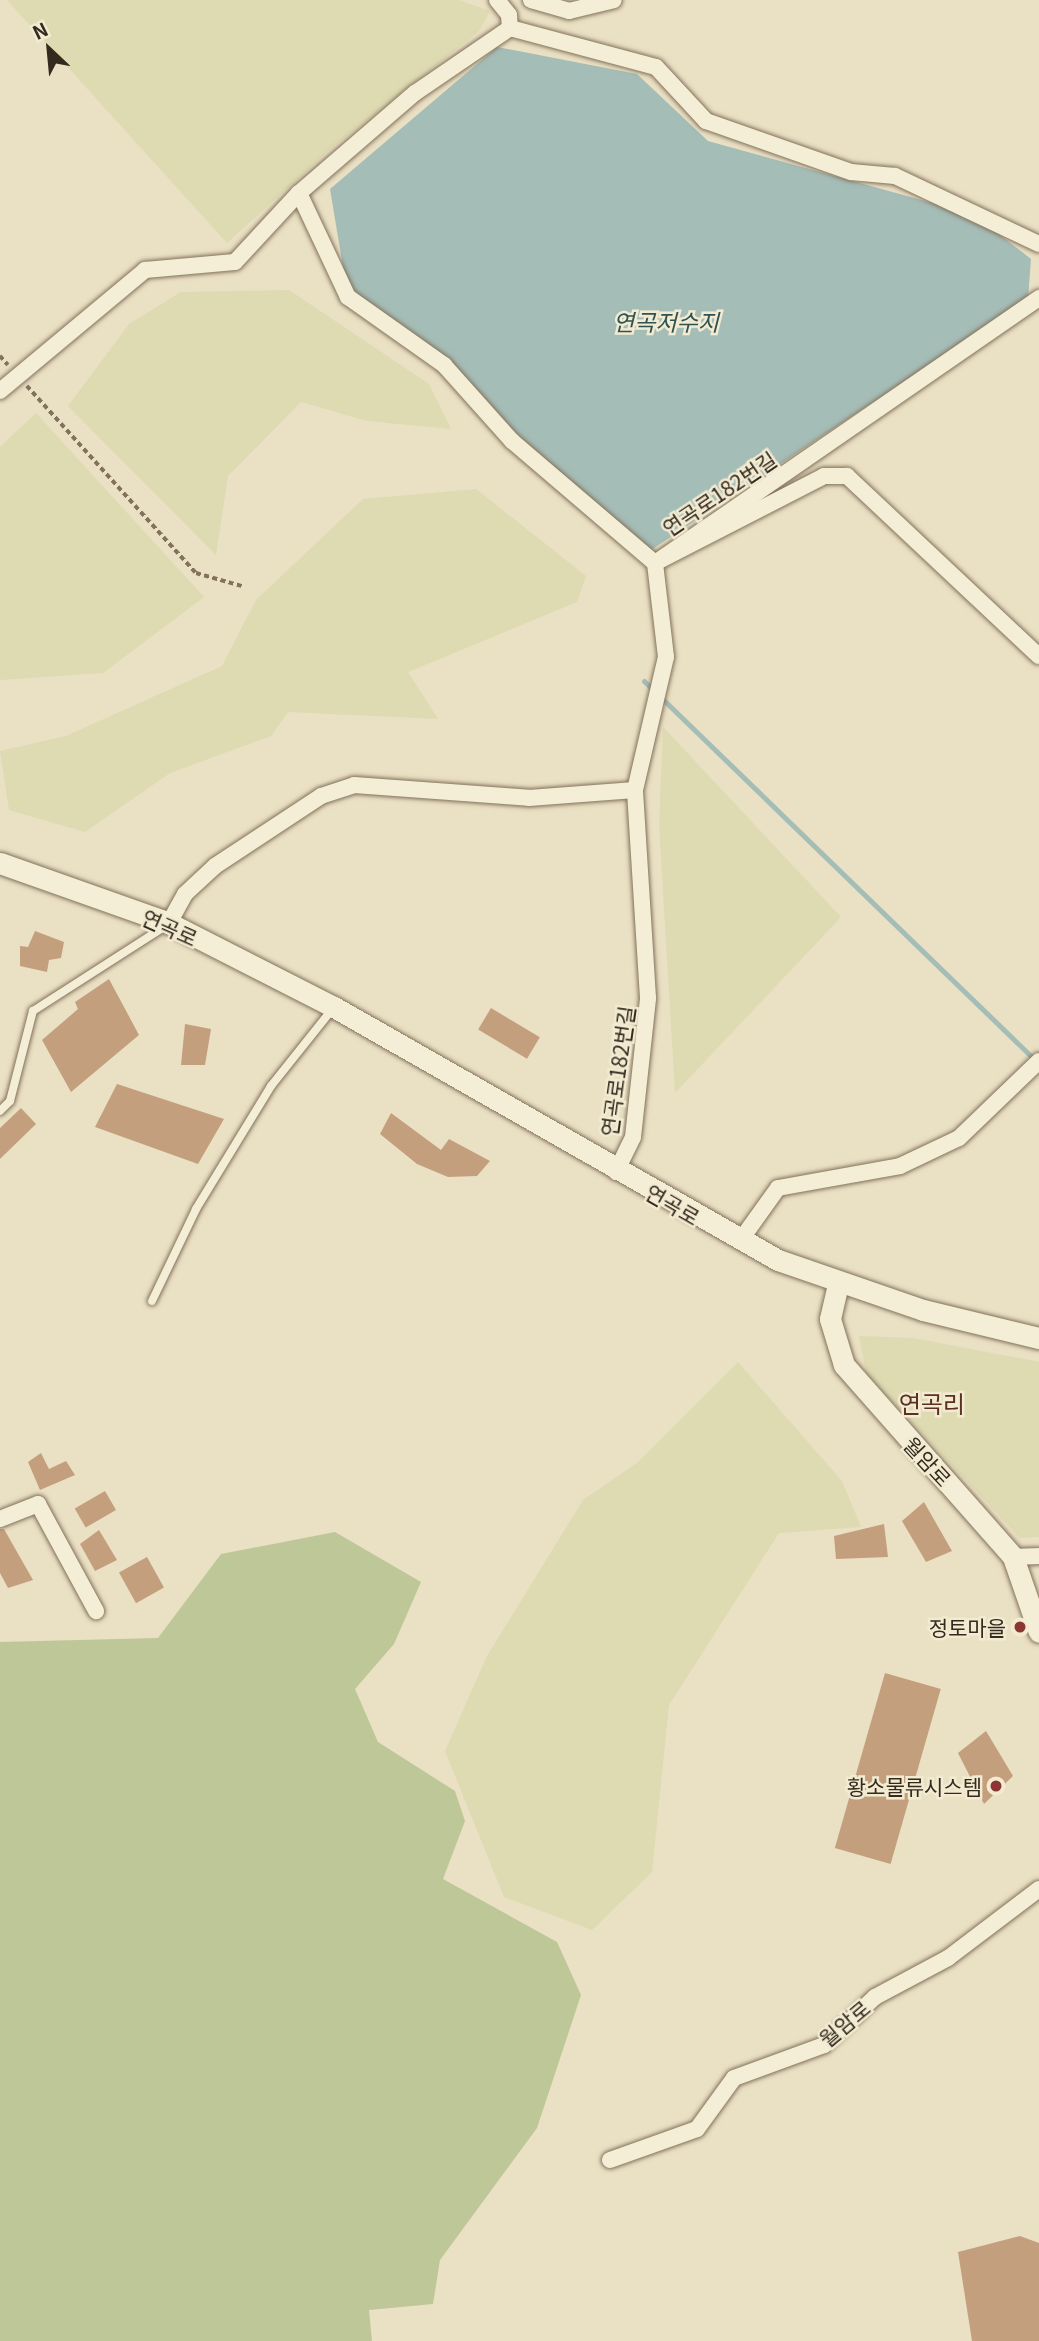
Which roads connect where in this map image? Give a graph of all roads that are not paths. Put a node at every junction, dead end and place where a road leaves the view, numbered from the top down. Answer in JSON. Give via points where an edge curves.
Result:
{"nodes":[{"id":1,"x":497,"y":0,"type":"edge"},
{"id":2,"x":531,"y":0,"type":"edge"},
{"id":3,"x":614,"y":0,"type":"edge"},
{"id":4,"x":510,"y":29,"type":"junction"},
{"id":5,"x":299,"y":192,"type":"junction"},
{"id":6,"x":1039,"y":244,"type":"edge"},
{"id":7,"x":1039,"y":298,"type":"edge"},
{"id":8,"x":0,"y":391,"type":"edge"},
{"id":9,"x":656,"y":563,"type":"junction"},
{"id":10,"x":1039,"y":656,"type":"edge"},
{"id":11,"x":635,"y":790,"type":"junction"},
{"id":12,"x":2,"y":867,"type":"edge"},
{"id":13,"x":169,"y":923,"type":"junction"},
{"id":14,"x":334,"y":1007,"type":"junction"},
{"id":15,"x":1036,"y":1064,"type":"edge"},
{"id":16,"x":0,"y":1111,"type":"edge"},
{"id":17,"x":616,"y":1172,"type":"junction"},
{"id":18,"x":740,"y":1241,"type":"junction"},
{"id":19,"x":838,"y":1284,"type":"junction"},
{"id":20,"x":152,"y":1301,"type":"dead end"},
{"id":21,"x":1039,"y":1338,"type":"edge"},
{"id":22,"x":0,"y":1519,"type":"edge"},
{"id":23,"x":1039,"y":1556,"type":"edge"},
{"id":24,"x":1013,"y":1557,"type":"junction"},
{"id":25,"x":96,"y":1611,"type":"dead end"},
{"id":26,"x":1039,"y":1632,"type":"edge"},
{"id":27,"x":1039,"y":1889,"type":"edge"},
{"id":28,"x":610,"y":2160,"type":"dead end"}],
"edges":[{"from":1,"to":4,"type":"street","via":[[509,15]]},
{"from":2,"to":3,"type":"street","via":[[569,12]]},
{"from":4,"to":5,"type":"street","via":[[415,93]]},
{"from":4,"to":6,"type":"street","via":[[656,67],[706,121],[851,172],[895,176]]},
{"from":5,"to":8,"type":"street","via":[[235,262],[145,270]]},
{"from":5,"to":9,"type":"street","via":[[348,297],[444,365],[512,441]]},
{"from":7,"to":9,"type":"street","name":"연곡로182번길"},
{"from":9,"to":10,"type":"street","via":[[824,476],[847,476]]},
{"from":9,"to":11,"type":"street","name":"연곡로182번길","via":[[663,682],[650,707]]},
{"from":11,"to":13,"type":"street","via":[[528,798],[354,785],[321,796],[215,866],[185,894]]},
{"from":11,"to":17,"type":"street","name":"연곡로182번길","via":[[648,998],[633,1137]]},
{"from":12,"to":13,"type":"street","name":"연곡로"},
{"from":13,"to":14,"type":"street","name":"연곡로"},
{"from":13,"to":16,"type":"lane","via":[[33,1011],[10,1101]]},
{"from":14,"to":17,"type":"street","name":"연곡로"},
{"from":14,"to":20,"type":"lane","via":[[271,1086],[196,1209]]},
{"from":15,"to":18,"type":"street","via":[[959,1138],[900,1166],[778,1188]]},
{"from":17,"to":18,"type":"street","name":"연곡로"},
{"from":18,"to":19,"type":"street","name":"연곡로"},
{"from":19,"to":21,"type":"street","name":"연곡로"},
{"from":19,"to":24,"type":"street","name":"월암로","via":[[830,1319],[844,1365]]},
{"from":22,"to":25,"type":"street","via":[[38,1504]]},
{"from":23,"to":24,"type":"street"},
{"from":24,"to":26,"type":"street","name":"월암로"},
{"from":27,"to":28,"type":"street","name":"월암로","via":[[948,1958],[875,1997],[824,2045],[734,2078],[697,2129]]}]}
